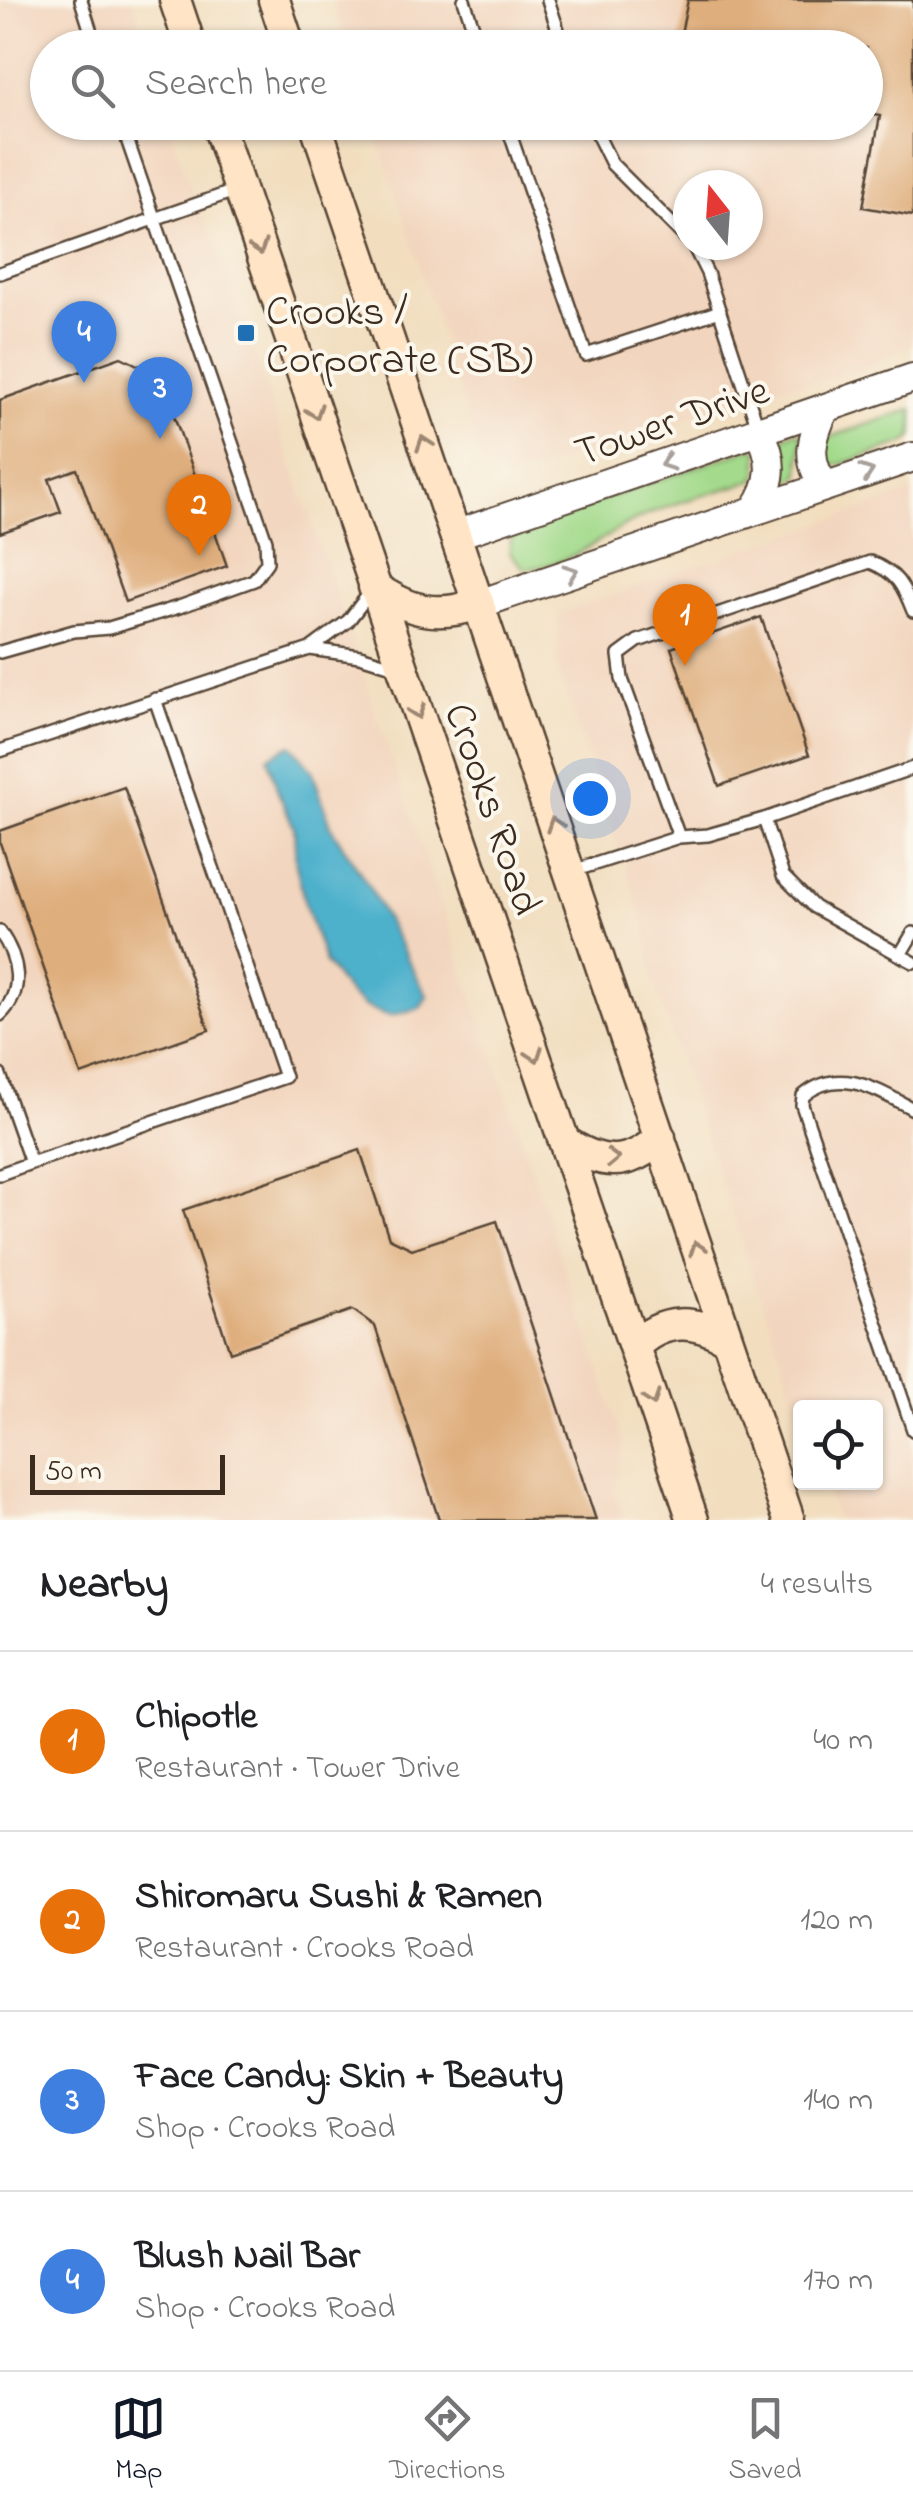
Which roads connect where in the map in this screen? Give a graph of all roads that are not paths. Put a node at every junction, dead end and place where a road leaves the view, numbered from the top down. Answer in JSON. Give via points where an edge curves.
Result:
{"nodes":[{"id":1,"x":81,"y":0,"type":"edge"},
{"id":2,"x":175,"y":0,"type":"edge"},
{"id":3,"x":274,"y":0,"type":"edge"},
{"id":4,"x":464,"y":0,"type":"edge"},
{"id":5,"x":548,"y":0,"type":"edge"},
{"id":6,"x":90,"y":30,"type":"edge"},
{"id":7,"x":185,"y":30,"type":"edge"},
{"id":8,"x":284,"y":30,"type":"edge"},
{"id":9,"x":474,"y":30,"type":"edge"},
{"id":10,"x":558,"y":30,"type":"edge"},
{"id":11,"x":127,"y":140,"type":"edge"},
{"id":12,"x":222,"y":140,"type":"edge"},
{"id":13,"x":322,"y":140,"type":"edge"},
{"id":14,"x":512,"y":140,"type":"edge"},
{"id":15,"x":600,"y":140,"type":"edge"},
{"id":16,"x":240,"y":190,"type":"junction"},
{"id":17,"x":154,"y":219,"type":"junction"},
{"id":18,"x":673,"y":225,"type":"edge"},
{"id":19,"x":700,"y":260,"type":"edge"},
{"id":20,"x":0,"y":273,"type":"edge"},
{"id":21,"x":720,"y":311,"type":"junction"},
{"id":22,"x":913,"y":378,"type":"edge"},
{"id":23,"x":825,"y":409,"type":"junction"},
{"id":24,"x":759,"y":432,"type":"junction"},
{"id":25,"x":913,"y":456,"type":"edge"},
{"id":26,"x":826,"y":486,"type":"junction"},
{"id":27,"x":755,"y":510,"type":"junction"},
{"id":28,"x":455,"y":535,"type":"junction"},
{"id":29,"x":374,"y":587,"type":"junction"},
{"id":30,"x":479,"y":604,"type":"junction"},
{"id":31,"x":913,"y":611,"type":"edge"},
{"id":32,"x":310,"y":650,"type":"junction"},
{"id":33,"x":0,"y":652,"type":"edge"},
{"id":34,"x":402,"y":669,"type":"junction"},
{"id":35,"x":155,"y":699,"type":"junction"},
{"id":36,"x":0,"y":752,"type":"edge"},
{"id":37,"x":913,"y":768,"type":"edge"},
{"id":38,"x":764,"y":819,"type":"junction"},
{"id":39,"x":679,"y":837,"type":"junction"},
{"id":40,"x":570,"y":872,"type":"junction"},
{"id":41,"x":0,"y":932,"type":"edge"},
{"id":42,"x":913,"y":933,"type":"edge"},
{"id":43,"x":900,"y":955,"type":"junction"},
{"id":44,"x":913,"y":962,"type":"edge"},
{"id":45,"x":0,"y":1015,"type":"edge"},
{"id":46,"x":0,"y":1075,"type":"edge"},
{"id":47,"x":913,"y":1109,"type":"edge"},
{"id":48,"x":660,"y":1137,"type":"junction"},
{"id":49,"x":564,"y":1141,"type":"junction"},
{"id":50,"x":30,"y":1163,"type":"junction"},
{"id":51,"x":0,"y":1174,"type":"edge"},
{"id":52,"x":728,"y":1340,"type":"junction"},
{"id":53,"x":634,"y":1347,"type":"junction"},
{"id":54,"x":913,"y":1430,"type":"edge"},
{"id":55,"x":694,"y":1520,"type":"edge"},
{"id":56,"x":788,"y":1520,"type":"edge"}],
"edges":[{"from":1,"to":6,"type":"lane"},
{"from":2,"to":7,"type":"main road"},
{"from":3,"to":8,"type":"main road"},
{"from":4,"to":9,"type":"lane"},
{"from":5,"to":10,"type":"lane"},
{"from":11,"to":17,"type":"lane"},
{"from":12,"to":16,"type":"main road","name":"Crooks Road"},
{"from":28,"to":13,"type":"main road","name":"Crooks Road","one_way":true},
{"from":14,"to":21,"type":"lane","via":[[586,355]]},
{"from":15,"to":18,"type":"lane","via":[[612,164]]},
{"from":16,"to":17,"type":"lane"},
{"from":16,"to":29,"type":"main road","name":"Crooks Road","one_way":true},
{"from":17,"to":20,"type":"lane"},
{"from":17,"to":33,"type":"lane","via":[[266,542],[267,562],[254,580],[179,607]]},
{"from":19,"to":21,"type":"lane"},
{"from":21,"to":24,"type":"lane"},
{"from":22,"to":23,"type":"street","name":"Tower Drive"},
{"from":23,"to":24,"type":"street","name":"Tower Drive"},
{"from":23,"to":26,"type":"street","via":[[812,454]]},
{"from":24,"to":27,"type":"street","via":[[771,472]]},
{"from":24,"to":28,"type":"street","name":"Tower Drive","one_way":true},
{"from":26,"to":25,"type":"street","one_way":true},
{"from":26,"to":27,"type":"street"},
{"from":30,"to":27,"type":"street","one_way":true},
{"from":28,"to":30,"type":"main road","name":"Crooks Road"},
{"from":29,"to":30,"type":"main road","via":[[423,610],[455,612]]},
{"from":29,"to":32,"type":"lane","via":[[348,620]]},
{"from":29,"to":34,"type":"main road","name":"Crooks Road"},
{"from":40,"to":30,"type":"main road","name":"Crooks Road","one_way":true},
{"from":31,"to":39,"type":"lane","via":[[891,570],[870,562],[638,641],[619,655]]},
{"from":32,"to":34,"type":"lane"},
{"from":32,"to":35,"type":"lane"},
{"from":34,"to":49,"type":"main road","name":"Crooks Road","one_way":true},
{"from":35,"to":36,"type":"lane"},
{"from":35,"to":50,"type":"lane","via":[[285,1077]]},
{"from":37,"to":38,"type":"lane"},
{"from":38,"to":39,"type":"lane"},
{"from":38,"to":43,"type":"lane","via":[[783,876],[814,907]]},
{"from":39,"to":40,"type":"lane"},
{"from":40,"to":48,"type":"main road","name":"Crooks Road"},
{"from":41,"to":45,"type":"lane","via":[[17,987]]},
{"from":42,"to":43,"type":"lane"},
{"from":43,"to":44,"type":"lane"},
{"from":46,"to":50,"type":"lane"},
{"from":47,"to":54,"type":"lane","via":[[845,1080],[816,1085],[802,1106]]},
{"from":49,"to":48,"type":"main road","one_way":true,"via":[[584,1155],[616,1160],[641,1153]]},
{"from":52,"to":48,"type":"main road","name":"Crooks Road","one_way":true},
{"from":49,"to":53,"type":"main road","name":"Crooks Road"},
{"from":50,"to":51,"type":"lane"},
{"from":52,"to":53,"type":"main road","via":[[698,1324],[669,1324]]},
{"from":52,"to":56,"type":"main road","name":"Crooks Road"},
{"from":53,"to":55,"type":"main road","name":"Crooks Road","one_way":true}]}
